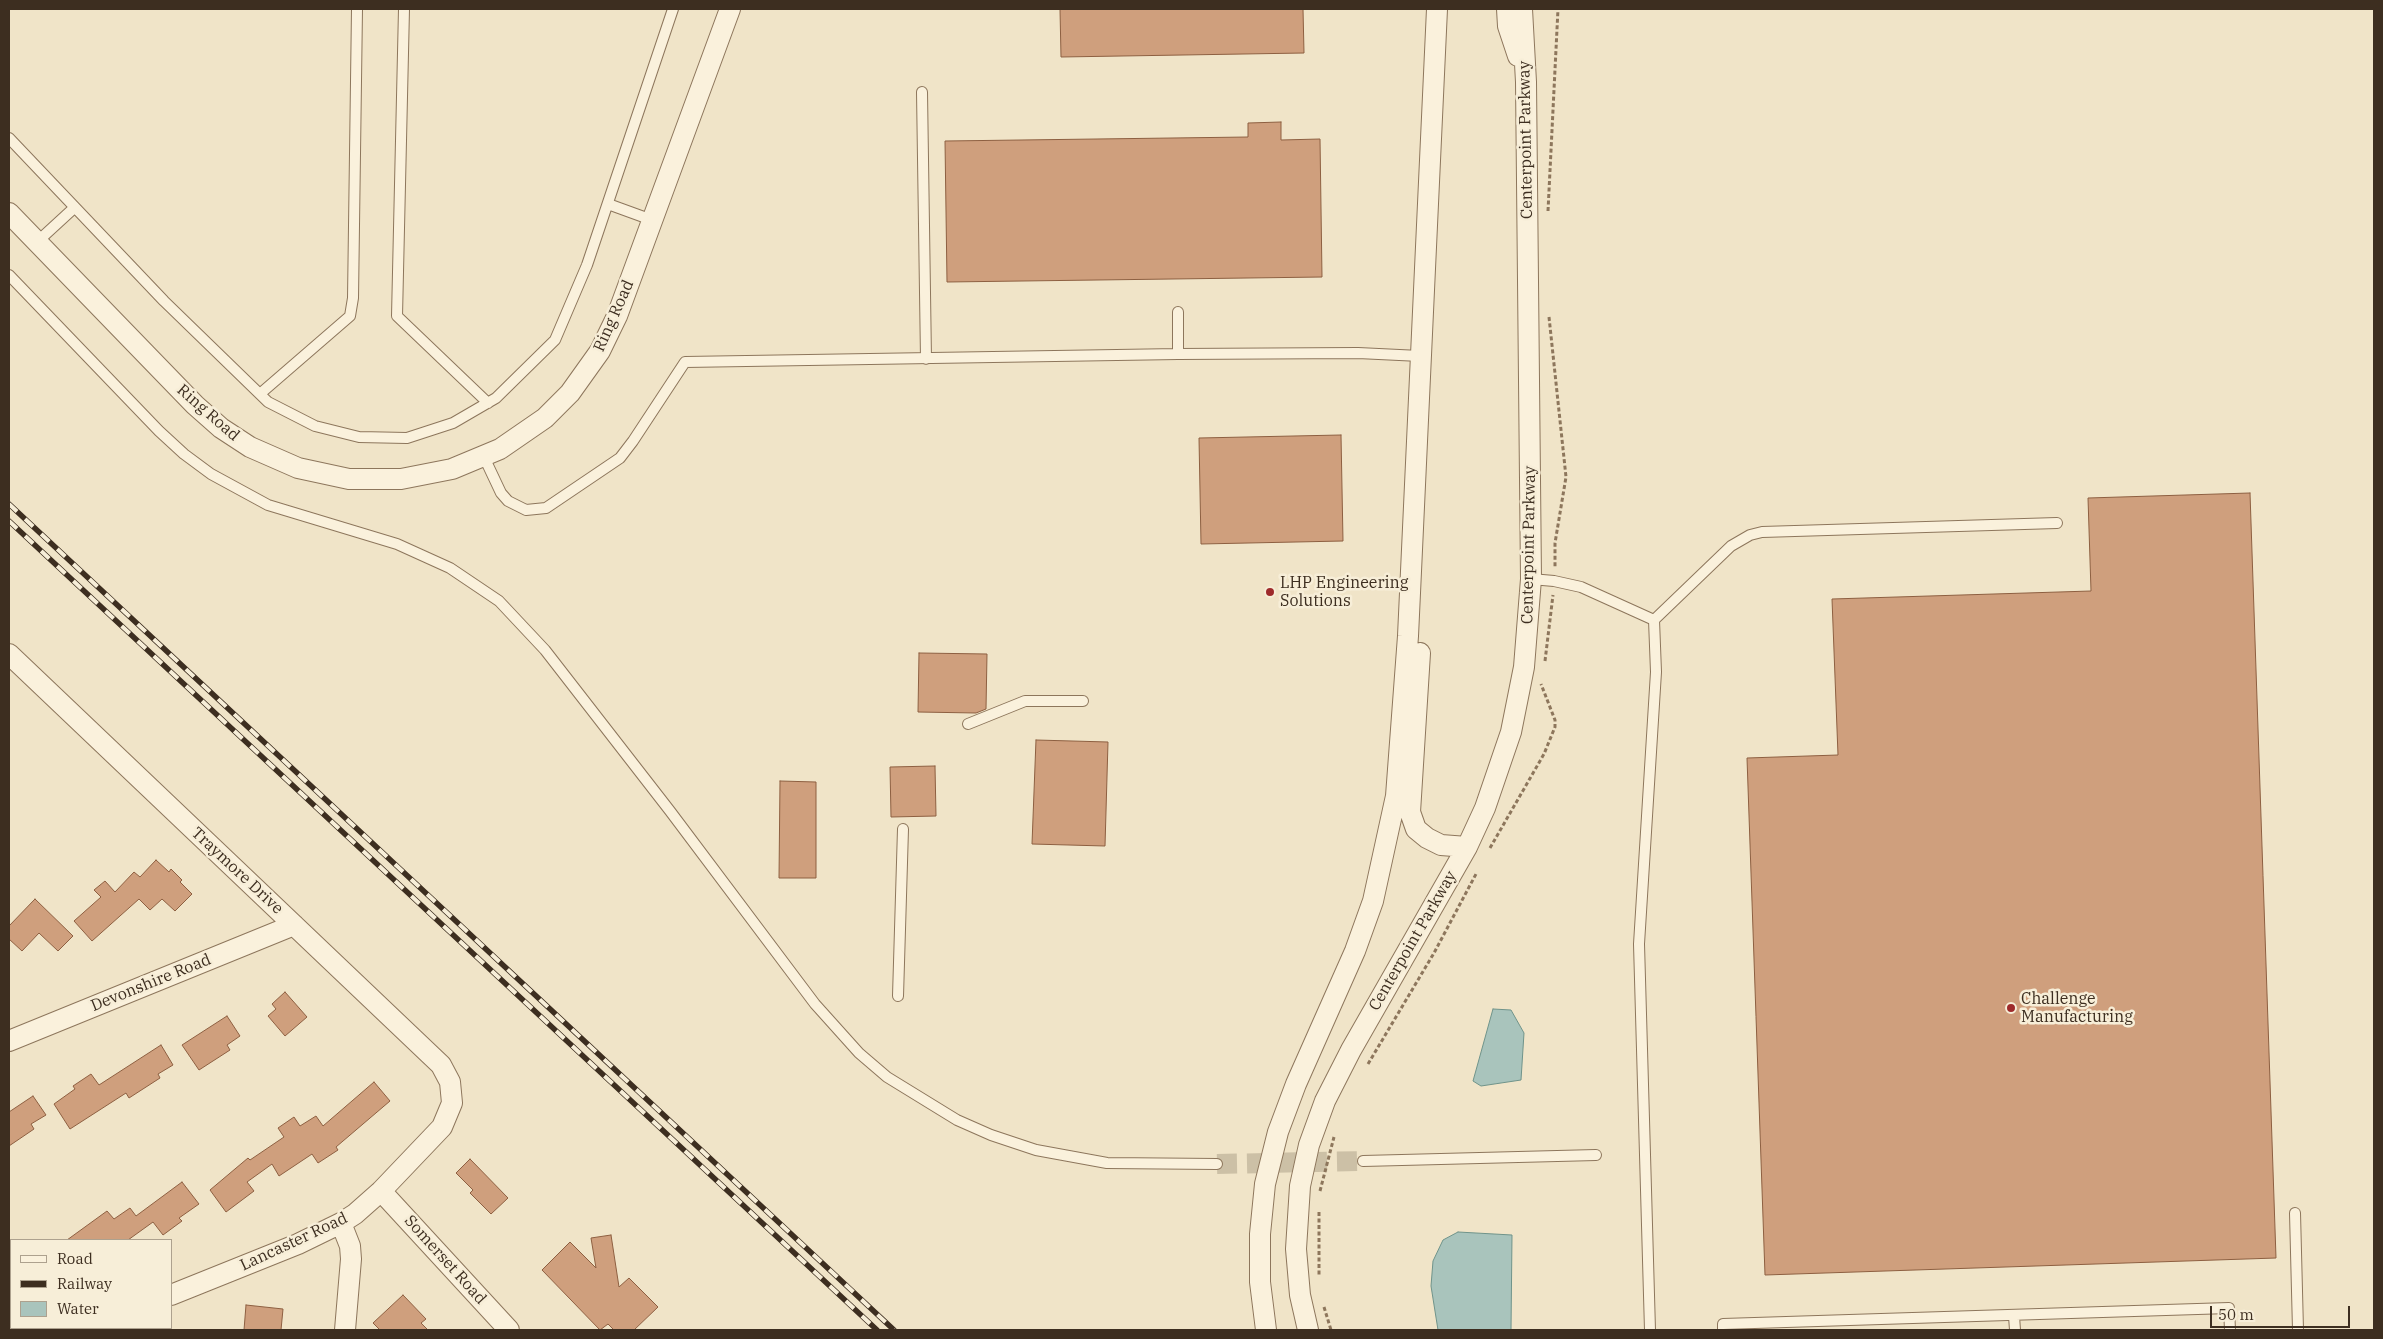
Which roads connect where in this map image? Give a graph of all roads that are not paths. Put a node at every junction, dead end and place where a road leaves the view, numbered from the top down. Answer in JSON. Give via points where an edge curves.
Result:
{"nodes":[{"id":1,"x":357,"y":9,"type":"edge"},
{"id":2,"x":404,"y":9,"type":"edge"},
{"id":3,"x":673,"y":9,"type":"edge"},
{"id":4,"x":730,"y":9,"type":"edge"},
{"id":5,"x":1437,"y":9,"type":"edge"},
{"id":6,"x":1508,"y":9,"type":"edge"},
{"id":7,"x":1522,"y":9,"type":"edge"},
{"id":8,"x":1526,"y":82,"type":"junction"},
{"id":9,"x":922,"y":92,"type":"dead end"},
{"id":10,"x":9,"y":138,"type":"edge"},
{"id":11,"x":608,"y":204,"type":"junction"},
{"id":12,"x":74,"y":208,"type":"junction"},
{"id":13,"x":9,"y":213,"type":"edge"},
{"id":14,"x":652,"y":220,"type":"junction"},
{"id":15,"x":37,"y":242,"type":"junction"},
{"id":16,"x":9,"y":275,"type":"edge"},
{"id":17,"x":1178,"y":312,"type":"dead end"},
{"id":18,"x":1178,"y":354,"type":"junction"},
{"id":19,"x":1420,"y":356,"type":"junction"},
{"id":20,"x":926,"y":359,"type":"junction"},
{"id":21,"x":261,"y":393,"type":"junction"},
{"id":22,"x":488,"y":402,"type":"junction"},
{"id":23,"x":484,"y":457,"type":"junction"},
{"id":24,"x":2056,"y":522,"type":"dead end"},
{"id":25,"x":1412,"y":542,"type":"junction"},
{"id":26,"x":1532,"y":579,"type":"junction"},
{"id":27,"x":1654,"y":620,"type":"junction"},
{"id":28,"x":9,"y":654,"type":"edge"},
{"id":29,"x":1083,"y":701,"type":"dead end"},
{"id":30,"x":968,"y":724,"type":"dead end"},
{"id":31,"x":903,"y":829,"type":"dead end"},
{"id":32,"x":1466,"y":847,"type":"junction"},
{"id":33,"x":294,"y":925,"type":"junction"},
{"id":34,"x":898,"y":996,"type":"dead end"},
{"id":35,"x":9,"y":1041,"type":"edge"},
{"id":36,"x":452,"y":1096,"type":"joint"},
{"id":37,"x":1596,"y":1155,"type":"dead end"},
{"id":38,"x":1363,"y":1161,"type":"tunnel mouth"},
{"id":39,"x":1217,"y":1164,"type":"tunnel mouth"},
{"id":40,"x":381,"y":1191,"type":"junction"},
{"id":41,"x":2295,"y":1214,"type":"dead end"},
{"id":42,"x":341,"y":1223,"type":"junction"},
{"id":43,"x":172,"y":1295,"type":"edge"},
{"id":44,"x":2014,"y":1316,"type":"junction"},
{"id":45,"x":345,"y":1330,"type":"edge"},
{"id":46,"x":509,"y":1330,"type":"edge"},
{"id":47,"x":1266,"y":1330,"type":"edge"},
{"id":48,"x":1308,"y":1330,"type":"edge"},
{"id":49,"x":1650,"y":1330,"type":"edge"},
{"id":50,"x":1723,"y":1330,"type":"edge"},
{"id":51,"x":2015,"y":1330,"type":"edge"},
{"id":52,"x":2230,"y":1330,"type":"edge"},
{"id":53,"x":2298,"y":1330,"type":"edge"}],
"edges":[{"from":1,"to":21,"type":"lane","via":[[353,298],[350,316]]},
{"from":2,"to":22,"type":"lane","via":[[397,316]]},
{"from":3,"to":11,"type":"lane"},
{"from":4,"to":14,"type":"street","name":"Ring Road"},
{"from":5,"to":19,"type":"street"},
{"from":6,"to":8,"type":"street","via":[[1508,26]]},
{"from":7,"to":8,"type":"street","name":"Centerpoint Parkway"},
{"from":8,"to":26,"type":"street","name":"Centerpoint Parkway"},
{"from":9,"to":20,"type":"lane"},
{"from":10,"to":12,"type":"lane"},
{"from":11,"to":14,"type":"lane"},
{"from":11,"to":22,"type":"lane","via":[[587,265],[555,340]]},
{"from":12,"to":15,"type":"lane"},
{"from":12,"to":21,"type":"lane","via":[[164,301]]},
{"from":13,"to":15,"type":"street","name":"Ring Road"},
{"from":14,"to":23,"type":"street","name":"Ring Road","via":[[617,316],[591,365],[545,418],[517,439]]},
{"from":15,"to":23,"type":"street","name":"Ring Road","via":[[195,405],[235,438],[265,455],[315,473],[367,480],[402,479],[436,473]]},
{"from":16,"to":39,"type":"lane","via":[[160,432],[211,474],[268,505],[397,544],[442,564],[469,579],[519,620],[821,1011],[859,1053],[887,1077],[957,1120],[992,1136],[1036,1150],[1106,1163]]},
{"from":17,"to":18,"type":"lane"},
{"from":18,"to":19,"type":"lane"},
{"from":18,"to":20,"type":"lane"},
{"from":19,"to":25,"type":"street"},
{"from":20,"to":23,"type":"lane","via":[[686,362],[620,458],[546,508],[526,510],[508,501]]},
{"from":21,"to":22,"type":"lane","via":[[268,402],[315,426],[360,437],[407,438],[453,423]]},
{"from":24,"to":27,"type":"lane","via":[[1762,532],[1732,546]]},
{"from":25,"to":32,"type":"street","via":[[1422,606],[1410,812],[1416,829],[1428,838],[1441,844]]},
{"from":25,"to":47,"type":"street","via":[[1403,726],[1396,796],[1373,901],[1355,951],[1296,1084],[1265,1184],[1260,1282]]},
{"from":26,"to":27,"type":"lane","via":[[1581,587]]},
{"from":26,"to":32,"type":"street","name":"Centerpoint Parkway","via":[[1524,667],[1511,732],[1485,808]]},
{"from":27,"to":49,"type":"lane","via":[[1656,672],[1639,944]]},
{"from":28,"to":33,"type":"street","name":"Traymore Drive"},
{"from":29,"to":30,"type":"lane","via":[[1026,701]]},
{"from":31,"to":34,"type":"lane"},
{"from":32,"to":48,"type":"street","name":"Centerpoint Parkway","via":[[1351,1050],[1325,1101],[1310,1145],[1300,1186],[1296,1249],[1300,1295]]},
{"from":33,"to":35,"type":"street","name":"Devonshire Road"},
{"from":33,"to":36,"type":"street","name":"Traymore Drive","via":[[441,1065],[450,1082]]},
{"from":36,"to":40,"type":"street","name":"Lancaster Road","via":[[450,1111],[442,1127]]},
{"from":37,"to":38,"type":"lane"},
{"from":40,"to":42,"type":"street","name":"Lancaster Road"},
{"from":40,"to":46,"type":"street","name":"Somerset Road"},
{"from":41,"to":53,"type":"lane"},
{"from":42,"to":43,"type":"street","name":"Lancaster Road","via":[[289,1248]]},
{"from":42,"to":45,"type":"street","via":[[350,1246],[351,1259]]},
{"from":44,"to":50,"type":"lane","via":[[1723,1324]]},
{"from":44,"to":51,"type":"lane"},
{"from":44,"to":52,"type":"lane","via":[[2229,1308]]}]}
